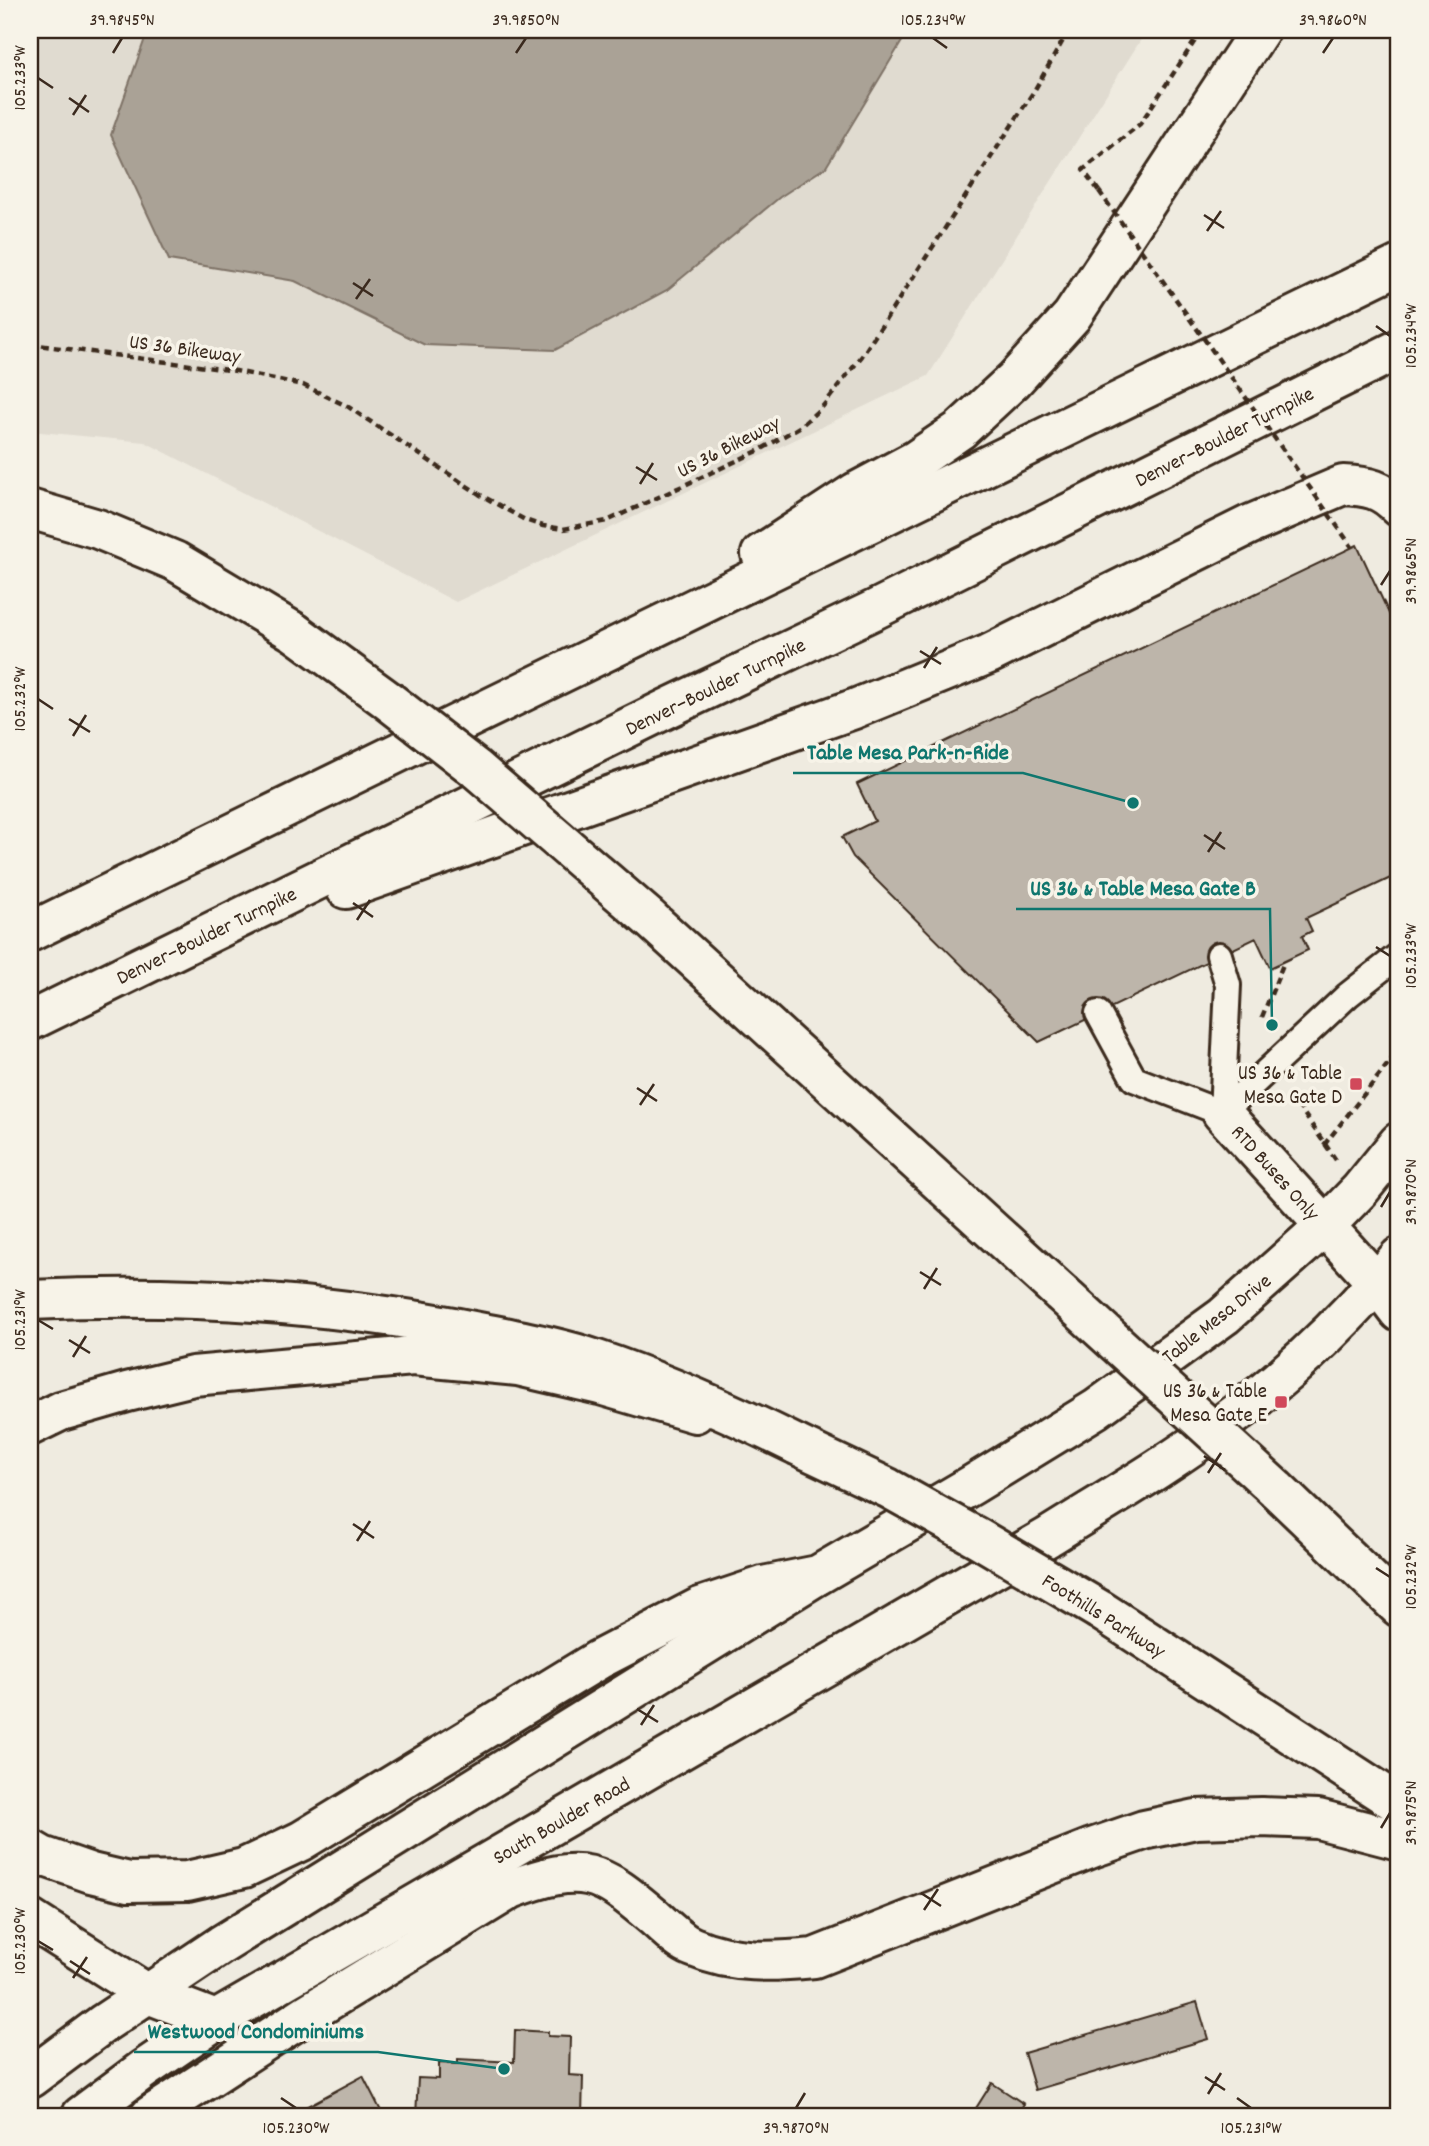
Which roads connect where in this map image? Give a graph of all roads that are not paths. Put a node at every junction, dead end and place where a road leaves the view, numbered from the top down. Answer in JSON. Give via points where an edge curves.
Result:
{"nodes":[{"id":1,"x":1235,"y":30,"type":"edge"},
{"id":2,"x":1260,"y":30,"type":"edge"},
{"id":3,"x":1196,"y":127,"type":"junction"},
{"id":4,"x":1399,"y":265,"type":"edge"},
{"id":5,"x":1399,"y":349,"type":"edge"},
{"id":6,"x":1399,"y":507,"type":"edge"},
{"id":7,"x":30,"y":509,"type":"edge"},
{"id":8,"x":628,"y":641,"type":"junction"},
{"id":9,"x":30,"y":932,"type":"edge"},
{"id":10,"x":179,"y":948,"type":"junction"},
{"id":11,"x":1399,"y":955,"type":"edge"},
{"id":12,"x":1219,"y":956,"type":"dead end"},
{"id":13,"x":1098,"y":1013,"type":"dead end"},
{"id":14,"x":30,"y":1021,"type":"edge"},
{"id":15,"x":1222,"y":1113,"type":"junction"},
{"id":16,"x":1399,"y":1142,"type":"edge"},
{"id":17,"x":1325,"y":1226,"type":"junction"},
{"id":18,"x":1392,"y":1284,"type":"edge"},
{"id":19,"x":30,"y":1300,"type":"edge"},
{"id":20,"x":30,"y":1426,"type":"edge"},
{"id":21,"x":797,"y":1445,"type":"junction"},
{"id":22,"x":818,"y":1575,"type":"junction"},
{"id":23,"x":1399,"y":1607,"type":"edge"},
{"id":24,"x":1399,"y":1804,"type":"edge"},
{"id":25,"x":1399,"y":1840,"type":"edge"},
{"id":26,"x":30,"y":1849,"type":"edge"},
{"id":27,"x":30,"y":1919,"type":"edge"},
{"id":28,"x":148,"y":1994,"type":"junction"},
{"id":29,"x":216,"y":2020,"type":"junction"},
{"id":30,"x":30,"y":2078,"type":"edge"},
{"id":31,"x":81,"y":2116,"type":"edge"},
{"id":32,"x":150,"y":2116,"type":"edge"}],
"edges":[{"from":1,"to":3,"type":"main road"},
{"from":2,"to":3,"type":"main road"},
{"from":3,"to":8,"type":"main road","via":[[1072,316],[960,430]]},
{"from":4,"to":8,"type":"main road"},
{"from":5,"to":10,"type":"main road","name":"Denver–Boulder Turnpike"},
{"from":6,"to":10,"type":"main road","via":[[1386,494],[1343,485],[1249,525],[989,654],[854,709]]},
{"from":7,"to":23,"type":"main road","bridge":true,"via":[[98,529],[175,561],[294,632],[475,768],[649,918],[1276,1489]]},
{"from":8,"to":9,"type":"main road"},
{"from":10,"to":14,"type":"main road","name":"Denver–Boulder Turnpike"},
{"from":11,"to":15,"type":"lane","name":"RTD Buses Only","via":[[1348,995]]},
{"from":12,"to":15,"type":"lane","via":[[1228,985]]},
{"from":13,"to":15,"type":"lane","via":[[1133,1079]]},
{"from":15,"to":17,"type":"main road","name":"RTD Buses Only"},
{"from":16,"to":17,"type":"main road","name":"Table Mesa Drive"},
{"from":17,"to":18,"type":"main road","name":"RTD Buses Only"},
{"from":17,"to":22,"type":"main road","name":"Table Mesa Drive","via":[[1224,1316],[1096,1409]]},
{"from":18,"to":29,"type":"main road","name":"South Boulder Road","via":[[1224,1423],[1048,1537]]},
{"from":19,"to":21,"type":"main road","via":[[258,1301],[416,1319],[595,1359],[677,1390]]},
{"from":20,"to":21,"type":"main road","via":[[61,1411],[193,1376],[413,1356],[530,1368],[612,1388]]},
{"from":21,"to":24,"type":"main road","name":"Foothills Parkway","bridge":true,"via":[[888,1488],[1100,1610]]},
{"from":22,"to":26,"type":"main road","via":[[763,1586],[700,1607],[598,1660],[301,1841],[244,1868],[187,1881],[129,1882],[91,1874]]},
{"from":22,"to":28,"type":"main road"},
{"from":25,"to":32,"type":"main road","via":[[1318,1819],[1196,1819],[1144,1830],[814,1958],[769,1962],[725,1957],[691,1946],[629,1896],[594,1876],[576,1872],[541,1878],[511,1889]]},
{"from":27,"to":28,"type":"main road"},
{"from":28,"to":29,"type":"main road"},
{"from":28,"to":30,"type":"main road"},
{"from":29,"to":31,"type":"main road","name":"South Boulder Road"}]}
